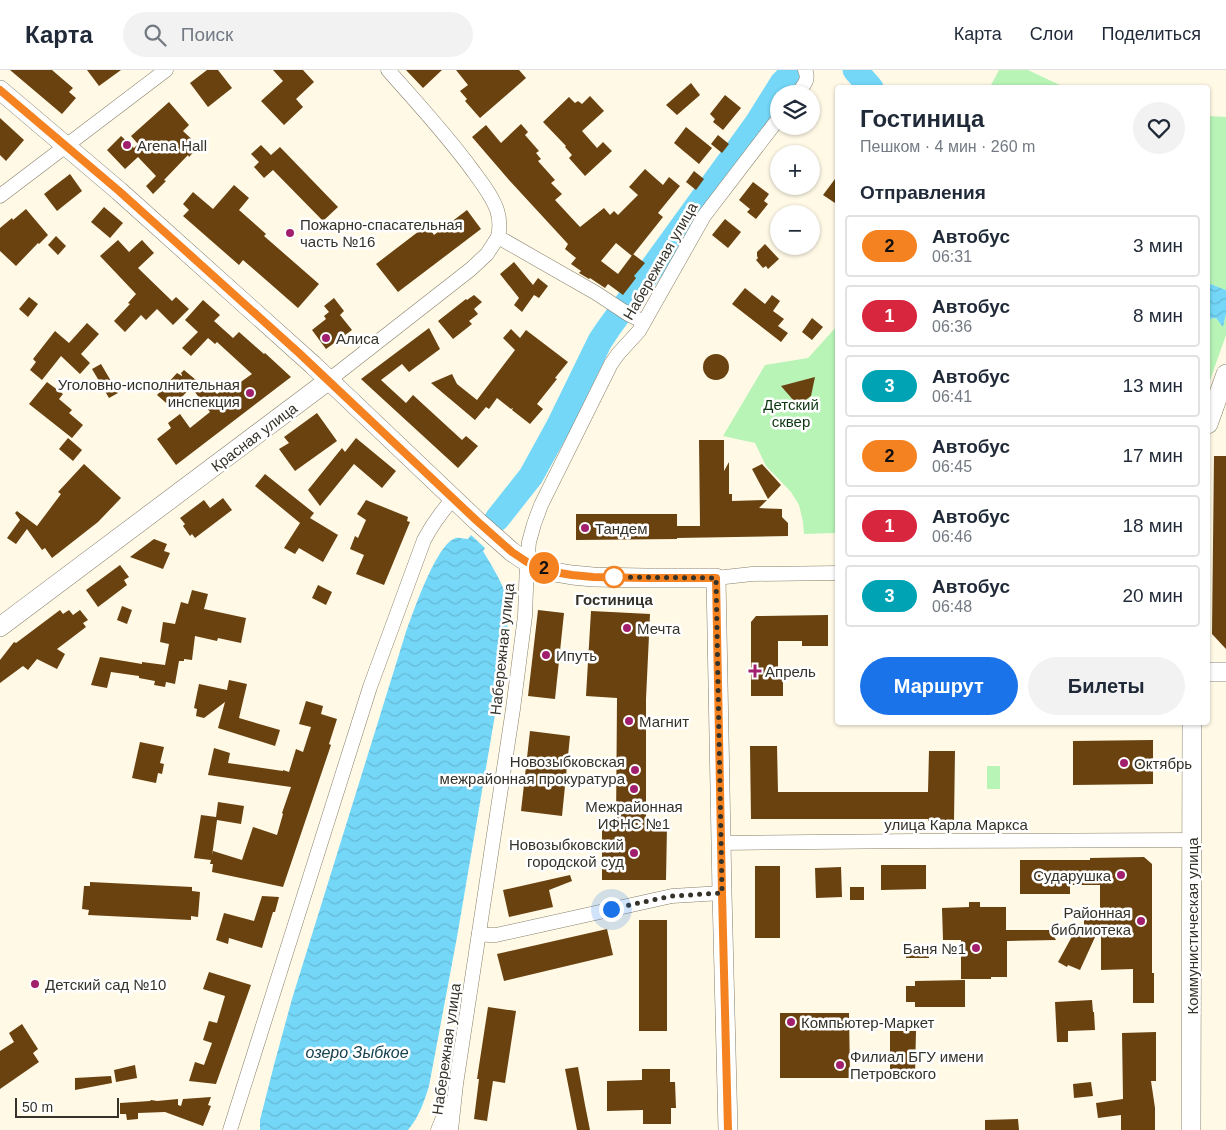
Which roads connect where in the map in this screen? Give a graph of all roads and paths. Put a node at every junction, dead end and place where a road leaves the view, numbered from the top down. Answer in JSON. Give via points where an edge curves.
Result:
{"nodes":[{"id":1,"x":166,"y":70,"type":"edge"},
{"id":2,"x":388,"y":70,"type":"edge"},
{"id":3,"x":805,"y":70,"type":"edge"},
{"id":4,"x":804,"y":85,"type":"edge"},
{"id":5,"x":0,"y":90,"type":"edge"},
{"id":6,"x":770,"y":130,"type":"edge"},
{"id":7,"x":66,"y":146,"type":"junction"},
{"id":8,"x":0,"y":196,"type":"edge"},
{"id":9,"x":498,"y":237,"type":"junction"},
{"id":10,"x":644,"y":322,"type":"junction"},
{"id":11,"x":1226,"y":374,"type":"edge"},
{"id":12,"x":329,"y":380,"type":"junction"},
{"id":13,"x":1210,"y":418,"type":"edge"},
{"id":14,"x":453,"y":499,"type":"junction"},
{"id":15,"x":527,"y":562,"type":"junction"},
{"id":16,"x":835,"y":573,"type":"edge"},
{"id":17,"x":716,"y":578,"type":"junction"},
{"id":18,"x":0,"y":627,"type":"edge"},
{"id":19,"x":1210,"y":672,"type":"edge"},
{"id":20,"x":1226,"y":672,"type":"edge"},
{"id":21,"x":1192,"y":725,"type":"edge"},
{"id":22,"x":1192,"y":840,"type":"junction"},
{"id":23,"x":721,"y":843,"type":"junction"},
{"id":24,"x":722,"y":893,"type":"junction"},
{"id":25,"x":479,"y":934,"type":"junction"},
{"id":26,"x":456,"y":1084,"type":"junction"},
{"id":27,"x":230,"y":1130,"type":"edge"},
{"id":28,"x":438,"y":1130,"type":"edge"},
{"id":29,"x":451,"y":1130,"type":"edge"},
{"id":30,"x":728,"y":1130,"type":"edge"},
{"id":31,"x":1191,"y":1130,"type":"edge"}],
"edges":[{"from":1,"to":7,"type":"street"},
{"from":2,"to":9,"type":"street","via":[[445,134],[486,189],[499,218]]},
{"from":3,"to":4,"type":"street"},
{"from":5,"to":7,"type":"main road"},
{"from":6,"to":10,"type":"street","name":"Набережная улица","via":[[704,216]]},
{"from":7,"to":8,"type":"street"},
{"from":7,"to":12,"type":"main road"},
{"from":9,"to":10,"type":"street"},
{"from":9,"to":12,"type":"street","name":"Красная улица","via":[[487,254],[471,269]]},
{"from":10,"to":15,"type":"street","name":"Набережная улица","via":[[611,364],[548,489],[534,524]]},
{"from":11,"to":13,"type":"main road"},
{"from":12,"to":14,"type":"main road"},
{"from":12,"to":18,"type":"main road","name":"Красная улица"},
{"from":14,"to":15,"type":"main road"},
{"from":14,"to":27,"type":"street","via":[[424,540],[370,687]]},
{"from":15,"to":17,"type":"main road","via":[[554,572],[593,577]]},
{"from":15,"to":25,"type":"street","name":"Набережная улица","via":[[525,616]]},
{"from":16,"to":17,"type":"street"},
{"from":17,"to":23,"type":"main road"},
{"from":19,"to":20,"type":"main road"},
{"from":21,"to":22,"type":"main road","name":"Коммунистическая улица"},
{"from":22,"to":23,"type":"street","name":"улица Карла Маркса"},
{"from":22,"to":31,"type":"main road","name":"Коммунистическая улица"},
{"from":23,"to":24,"type":"main road"},
{"from":24,"to":25,"type":"street","via":[[672,896],[496,935]]},
{"from":24,"to":30,"type":"main road"},
{"from":25,"to":26,"type":"street","name":"Набережная улица"},
{"from":26,"to":28,"type":"street"},
{"from":26,"to":29,"type":"street","name":"Набережная улица"}]}
